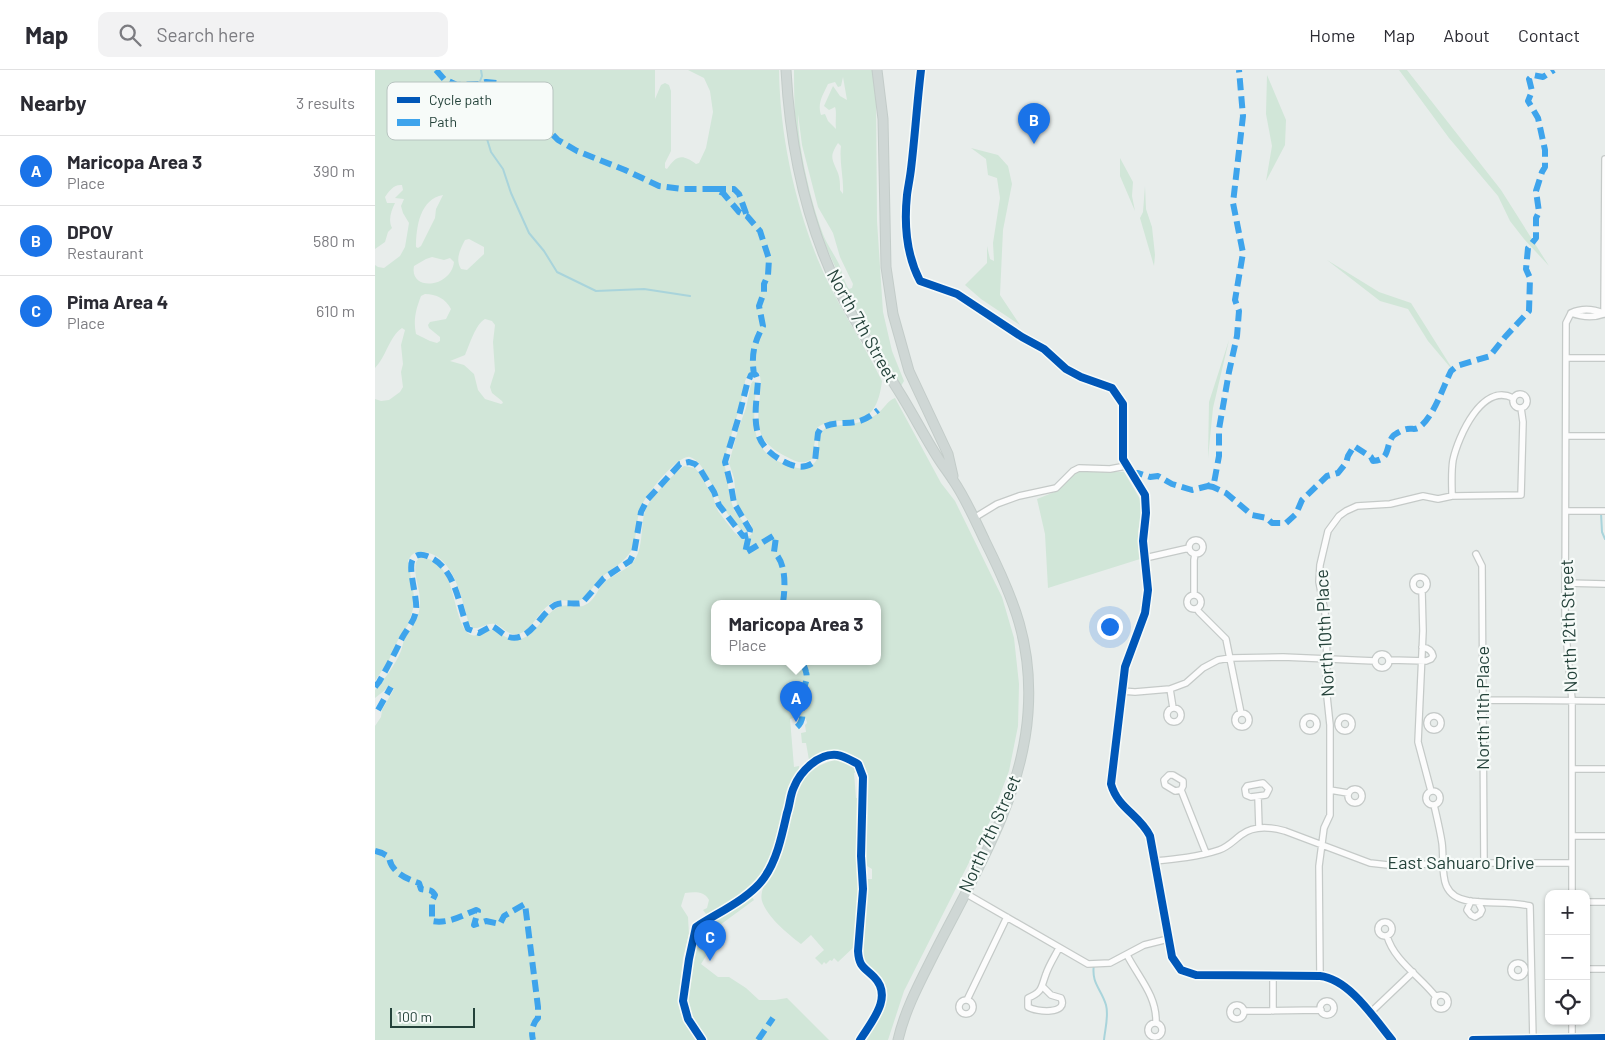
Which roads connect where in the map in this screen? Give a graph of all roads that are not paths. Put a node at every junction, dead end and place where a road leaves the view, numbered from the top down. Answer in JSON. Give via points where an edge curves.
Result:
{"nodes":[{"id":1,"x":788,"y":70,"type":"edge"},
{"id":2,"x":877,"y":70,"type":"edge"},
{"id":3,"x":921,"y":70,"type":"edge"},
{"id":4,"x":1605,"y":159,"type":"edge"},
{"id":5,"x":1605,"y":231,"type":"edge"},
{"id":6,"x":1605,"y":314,"type":"edge"},
{"id":7,"x":1567,"y":358,"type":"junction"},
{"id":8,"x":1605,"y":358,"type":"edge"},
{"id":9,"x":1513,"y":398,"type":"junction"},
{"id":10,"x":1521,"y":408,"type":"junction"},
{"id":11,"x":1567,"y":436,"type":"junction"},
{"id":12,"x":1605,"y":436,"type":"edge"},
{"id":13,"x":1126,"y":466,"type":"junction"},
{"id":14,"x":954,"y":481,"type":"junction"},
{"id":15,"x":1452,"y":496,"type":"junction"},
{"id":16,"x":1566,"y":511,"type":"junction"},
{"id":17,"x":1605,"y":511,"type":"edge"},
{"id":18,"x":974,"y":518,"type":"junction"},
{"id":19,"x":1189,"y":548,"type":"junction"},
{"id":20,"x":1195,"y":554,"type":"junction"},
{"id":21,"x":1476,"y":554,"type":"dead end"},
{"id":22,"x":1145,"y":558,"type":"junction"},
{"id":23,"x":1566,"y":583,"type":"junction"},
{"id":24,"x":1605,"y":584,"type":"edge"},
{"id":25,"x":1422,"y":591,"type":"dead end"},
{"id":26,"x":1194,"y":595,"type":"junction"},
{"id":27,"x":1197,"y":609,"type":"junction"},
{"id":28,"x":1422,"y":648,"type":"junction"},
{"id":29,"x":1230,"y":658,"type":"junction"},
{"id":30,"x":1327,"y":659,"type":"junction"},
{"id":31,"x":1389,"y":660,"type":"junction"},
{"id":32,"x":1375,"y":661,"type":"junction"},
{"id":33,"x":1421,"y":661,"type":"junction"},
{"id":34,"x":1170,"y":689,"type":"junction"},
{"id":35,"x":1122,"y":691,"type":"junction"},
{"id":36,"x":1484,"y":700,"type":"junction"},
{"id":37,"x":1572,"y":700,"type":"junction"},
{"id":38,"x":1605,"y":700,"type":"edge"},
{"id":39,"x":1173,"y":708,"type":"dead end"},
{"id":40,"x":1241,"y":713,"type":"dead end"},
{"id":41,"x":1317,"y":724,"type":"dead end"},
{"id":42,"x":1338,"y":724,"type":"dead end"},
{"id":43,"x":1418,"y":724,"type":"junction"},
{"id":44,"x":1427,"y":724,"type":"dead end"},
{"id":45,"x":1330,"y":725,"type":"junction"},
{"id":46,"x":1572,"y":769,"type":"junction"},
{"id":47,"x":1605,"y":769,"type":"edge"},
{"id":48,"x":1181,"y":790,"type":"dead end"},
{"id":49,"x":1330,"y":790,"type":"junction"},
{"id":50,"x":1431,"y":791,"type":"junction"},
{"id":51,"x":1349,"y":793,"type":"dead end"},
{"id":52,"x":1258,"y":797,"type":"dead end"},
{"id":53,"x":1435,"y":805,"type":"junction"},
{"id":54,"x":1259,"y":828,"type":"junction"},
{"id":55,"x":1572,"y":836,"type":"junction"},
{"id":56,"x":1605,"y":836,"type":"edge"},
{"id":57,"x":1321,"y":845,"type":"junction"},
{"id":58,"x":1206,"y":853,"type":"junction"},
{"id":59,"x":1154,"y":861,"type":"junction"},
{"id":60,"x":1484,"y":863,"type":"junction"},
{"id":61,"x":1572,"y":863,"type":"junction"},
{"id":62,"x":1443,"y":864,"type":"junction"},
{"id":63,"x":1572,"y":890,"type":"edge"},
{"id":64,"x":965,"y":893,"type":"junction"},
{"id":65,"x":1590,"y":902,"type":"edge"},
{"id":66,"x":1605,"y":902,"type":"edge"},
{"id":67,"x":1007,"y":917,"type":"junction"},
{"id":68,"x":1387,"y":936,"type":"dead end"},
{"id":69,"x":1168,"y":939,"type":"junction"},
{"id":70,"x":1059,"y":948,"type":"junction"},
{"id":71,"x":1127,"y":955,"type":"junction"},
{"id":72,"x":1590,"y":969,"type":"edge"},
{"id":73,"x":1605,"y":969,"type":"edge"},
{"id":74,"x":1413,"y":972,"type":"junction"},
{"id":75,"x":1273,"y":976,"type":"junction"},
{"id":76,"x":1320,"y":976,"type":"junction"},
{"id":77,"x":1043,"y":987,"type":"junction"},
{"id":78,"x":1436,"y":997,"type":"dead end"},
{"id":79,"x":967,"y":1000,"type":"dead end"},
{"id":80,"x":1321,"y":1010,"type":"dead end"},
{"id":81,"x":1244,"y":1011,"type":"dead end"},
{"id":82,"x":1273,"y":1011,"type":"junction"},
{"id":83,"x":1370,"y":1013,"type":"junction"},
{"id":84,"x":1156,"y":1024,"type":"junction"},
{"id":85,"x":1572,"y":1025,"type":"edge"},
{"id":86,"x":1157,"y":1038,"type":"edge"},
{"id":87,"x":1605,"y":1038,"type":"edge"},
{"id":88,"x":1572,"y":1039,"type":"edge"},
{"id":89,"x":898,"y":1040,"type":"edge"},
{"id":90,"x":1392,"y":1040,"type":"edge"},
{"id":91,"x":1473,"y":1040,"type":"edge"},
{"id":92,"x":1533,"y":1040,"type":"edge"}],
"edges":[{"from":1,"to":14,"type":"main road","name":"North 7th Street","via":[[789,114],[799,178],[825,259],[853,318]]},
{"from":2,"to":14,"type":"main road","name":"North 7th Street","via":[[883,119],[886,267],[893,314],[909,371],[948,454]]},
{"from":3,"to":13,"type":"street","via":[[906,217],[914,270],[920,281],[957,294],[1044,349],[1066,369],[1112,388],[1123,404],[1123,460]]},
{"from":4,"to":5,"type":"street"},
{"from":5,"to":6,"type":"street"},
{"from":6,"to":7,"type":"street","name":"North 12th Street","via":[[1597,310],[1571,313],[1566,323]]},
{"from":7,"to":8,"type":"street"},
{"from":7,"to":11,"type":"street","name":"North 12th Street"},
{"from":9,"to":10,"type":"street","via":[[1515,406]]},
{"from":9,"to":10,"type":"street","via":[[1525,395],[1527,402]]},
{"from":9,"to":15,"type":"street","via":[[1505,395],[1490,397],[1479,406],[1457,445]]},
{"from":10,"to":15,"type":"street","via":[[1521,495]]},
{"from":11,"to":12,"type":"street"},
{"from":11,"to":16,"type":"street","name":"North 12th Street"},
{"from":13,"to":18,"type":"street","via":[[1079,468],[1056,488],[997,504]]},
{"from":13,"to":22,"type":"street","via":[[1145,495]]},
{"from":14,"to":18,"type":"main road","name":"North 7th Street"},
{"from":15,"to":30,"type":"street","name":"North 10th Place","via":[[1438,499],[1423,496],[1390,504],[1357,506],[1339,516],[1328,531],[1320,565]]},
{"from":16,"to":17,"type":"street"},
{"from":16,"to":23,"type":"street","name":"North 12th Street"},
{"from":18,"to":64,"type":"main road","name":"North 7th Street","via":[[1016,609],[1029,691],[1025,740],[1015,781],[1001,819]]},
{"from":19,"to":20,"type":"street"},
{"from":19,"to":20,"type":"street","via":[[1191,541],[1200,540],[1203,549]]},
{"from":19,"to":22,"type":"street"},
{"from":20,"to":26,"type":"street"},
{"from":21,"to":36,"type":"street","name":"North 11th Place","via":[[1482,566]]},
{"from":22,"to":35,"type":"street","via":[[1147,602],[1125,667]]},
{"from":23,"to":24,"type":"street"},
{"from":23,"to":37,"type":"street","name":"North 12th Street","via":[[1565,623]]},
{"from":25,"to":28,"type":"street"},
{"from":26,"to":27,"type":"street","via":[[1201,601]]},
{"from":26,"to":27,"type":"street","via":[[1188,598],[1187,605]]},
{"from":27,"to":29,"type":"street","via":[[1226,640]]},
{"from":28,"to":33,"type":"street"},
{"from":28,"to":33,"type":"street","via":[[1429,649],[1433,656]]},
{"from":29,"to":30,"type":"street"},
{"from":29,"to":34,"type":"street","via":[[1218,660],[1186,683]]},
{"from":29,"to":40,"type":"street"},
{"from":30,"to":32,"type":"street"},
{"from":30,"to":45,"type":"street","name":"North 10th Place"},
{"from":31,"to":32,"type":"street","via":[[1382,654]]},
{"from":31,"to":32,"type":"street","via":[[1384,668],[1378,667]]},
{"from":31,"to":33,"type":"street"},
{"from":33,"to":43,"type":"street"},
{"from":34,"to":35,"type":"street"},
{"from":34,"to":39,"type":"street"},
{"from":35,"to":59,"type":"street","via":[[1111,784],[1117,800],[1145,827]]},
{"from":36,"to":37,"type":"street"},
{"from":36,"to":60,"type":"street","name":"North 11th Place"},
{"from":37,"to":38,"type":"street"},
{"from":37,"to":46,"type":"street","name":"North 12th Street"},
{"from":41,"to":45,"type":"street"},
{"from":42,"to":45,"type":"street"},
{"from":43,"to":44,"type":"street"},
{"from":43,"to":50,"type":"street","via":[[1418,742]]},
{"from":45,"to":49,"type":"street","name":"North 10th Place"},
{"from":46,"to":47,"type":"street"},
{"from":46,"to":55,"type":"street","name":"North 12th Street"},
{"from":48,"to":58,"type":"street"},
{"from":49,"to":51,"type":"street"},
{"from":49,"to":57,"type":"street","name":"North 10th Place","via":[[1330,814]]},
{"from":50,"to":53,"type":"street","via":[[1440,796]]},
{"from":50,"to":53,"type":"street","via":[[1427,793],[1426,800]]},
{"from":52,"to":54,"type":"street"},
{"from":53,"to":62,"type":"street"},
{"from":54,"to":57,"type":"street","name":"East Sahuaro Drive","via":[[1275,828]]},
{"from":54,"to":58,"type":"street","via":[[1242,834],[1228,846]]},
{"from":55,"to":56,"type":"street"},
{"from":55,"to":61,"type":"street","name":"North 12th Street"},
{"from":57,"to":62,"type":"street","name":"East Sahuaro Drive","via":[[1370,863],[1397,866]]},
{"from":57,"to":76,"type":"street","name":"North 10th Place"},
{"from":58,"to":59,"type":"street"},
{"from":59,"to":69,"type":"street"},
{"from":60,"to":61,"type":"street","name":"East Sahuaro Drive"},
{"from":60,"to":62,"type":"street","name":"East Sahuaro Drive"},
{"from":61,"to":63,"type":"street","name":"North 12th Street"},
{"from":62,"to":92,"type":"street","via":[[1443,880],[1450,892],[1462,900],[1530,906],[1528,970]]},
{"from":64,"to":67,"type":"street"},
{"from":64,"to":89,"type":"main road","name":"North 7th Street","via":[[916,991]]},
{"from":65,"to":66,"type":"street"},
{"from":67,"to":70,"type":"street"},
{"from":67,"to":79,"type":"street"},
{"from":68,"to":74,"type":"street","via":[[1397,955]]},
{"from":69,"to":71,"type":"street","via":[[1144,945]]},
{"from":69,"to":75,"type":"street","via":[[1172,957],[1186,972],[1196,975]]},
{"from":70,"to":71,"type":"street","via":[[1088,964],[1110,963]]},
{"from":70,"to":77,"type":"street"},
{"from":71,"to":84,"type":"street","via":[[1155,1004]]},
{"from":72,"to":73,"type":"street"},
{"from":74,"to":78,"type":"street"},
{"from":74,"to":83,"type":"street"},
{"from":75,"to":76,"type":"street"},
{"from":75,"to":82,"type":"street"},
{"from":76,"to":83,"type":"street","via":[[1343,985]]},
{"from":77,"to":77,"type":"street","via":[[1037,995],[1028,998],[1028,1007],[1034,1011],[1062,1007],[1061,998],[1051,995]]},
{"from":80,"to":82,"type":"street"},
{"from":81,"to":82,"type":"street"},
{"from":83,"to":90,"type":"street"},
{"from":84,"to":86,"type":"street","via":[[1162,1030]]},
{"from":84,"to":86,"type":"street","via":[[1150,1026],[1149,1032]]},
{"from":85,"to":88,"type":"street"},
{"from":87,"to":88,"type":"street"},
{"from":88,"to":92,"type":"street"},
{"from":91,"to":92,"type":"street"}]}
